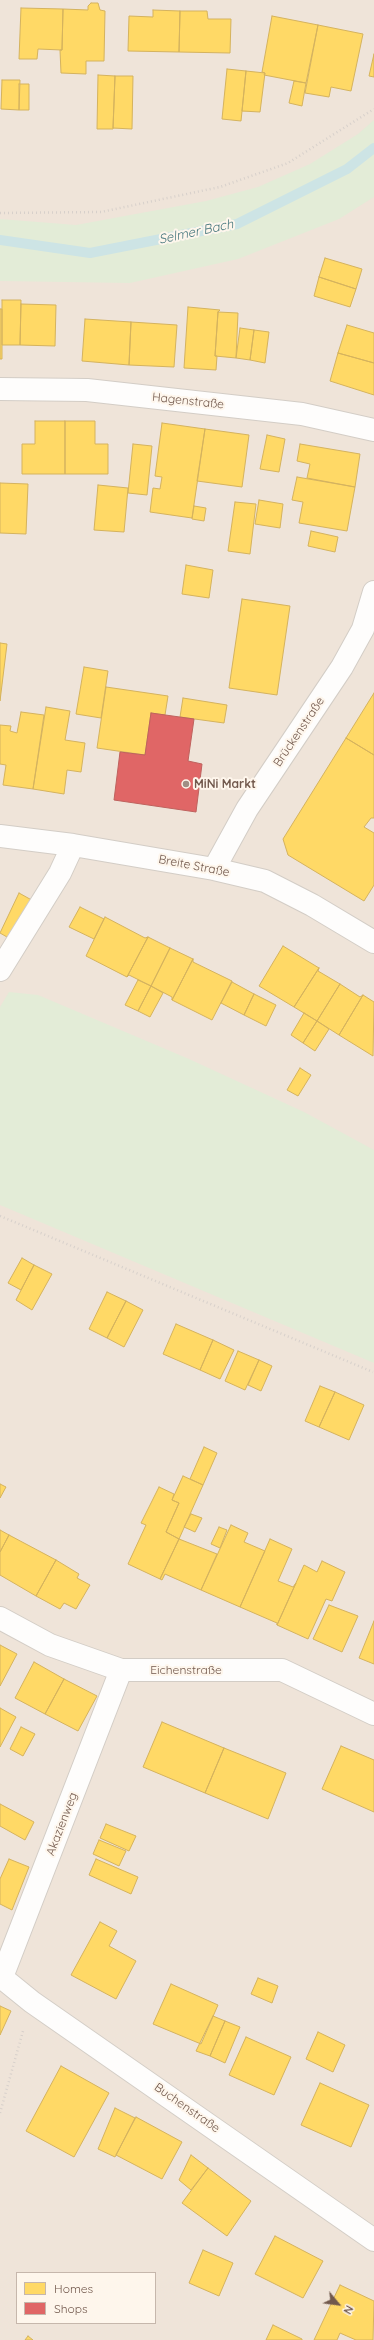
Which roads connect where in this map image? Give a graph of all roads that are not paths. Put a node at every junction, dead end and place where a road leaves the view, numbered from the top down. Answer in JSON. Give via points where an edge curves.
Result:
{"nodes":[{"id":1,"x":0,"y":389,"type":"edge"},
{"id":2,"x":374,"y":430,"type":"edge"},
{"id":3,"x":374,"y":592,"type":"edge"},
{"id":4,"x":0,"y":836,"type":"edge"},
{"id":5,"x":73,"y":845,"type":"junction"},
{"id":6,"x":214,"y":868,"type":"junction"},
{"id":7,"x":374,"y":942,"type":"edge"},
{"id":8,"x":0,"y":970,"type":"edge"},
{"id":9,"x":0,"y":1618,"type":"edge"},
{"id":10,"x":121,"y":1670,"type":"junction"},
{"id":11,"x":374,"y":1714,"type":"edge"},
{"id":12,"x":1,"y":1977,"type":"edge"},
{"id":13,"x":374,"y":2240,"type":"edge"}],
"edges":[{"from":1,"to":2,"type":"street","name":"Hagenstraße","via":[[87,390],[302,414]]},
{"from":3,"to":6,"type":"street","name":"Brückenstraße","via":[[363,629],[342,667],[248,809]]},
{"from":4,"to":5,"type":"street","name":"Breite Straße"},
{"from":5,"to":6,"type":"street","name":"Breite Straße"},
{"from":5,"to":8,"type":"street","via":[[60,873]]},
{"from":6,"to":7,"type":"street","name":"Breite Straße","via":[[265,881],[312,905]]},
{"from":9,"to":10,"type":"street","name":"Eichenstraße","via":[[50,1645]]},
{"from":10,"to":11,"type":"street","name":"Eichenstraße","via":[[282,1670]]},
{"from":10,"to":12,"type":"street","name":"Akazienweg"},
{"from":12,"to":13,"type":"street","name":"Buchenstraße","via":[[32,2002]]}]}
